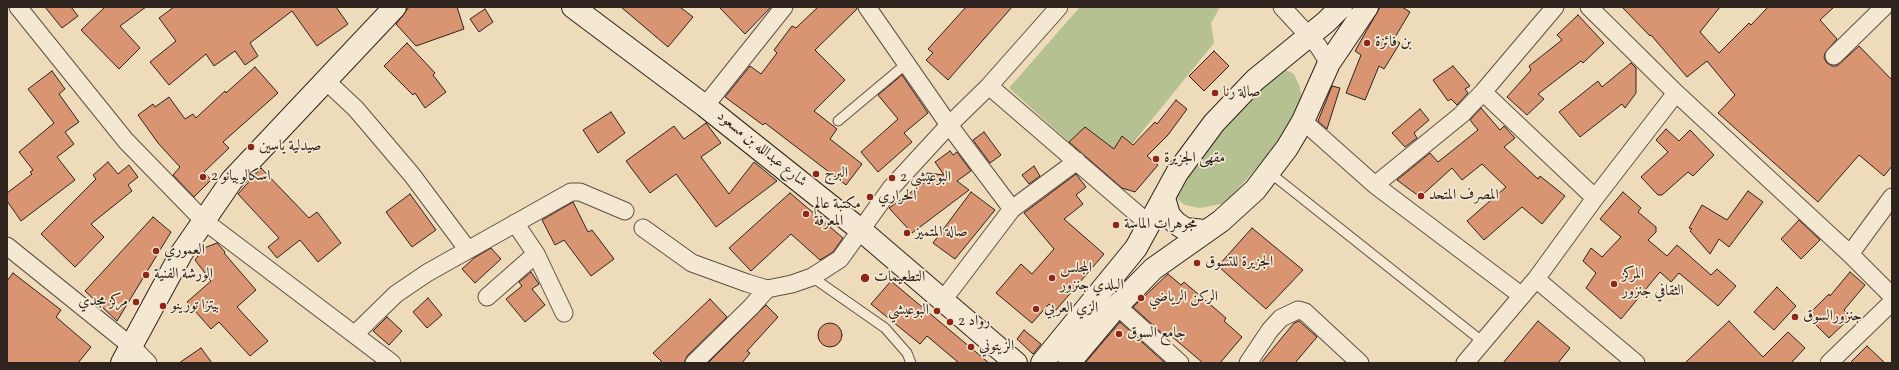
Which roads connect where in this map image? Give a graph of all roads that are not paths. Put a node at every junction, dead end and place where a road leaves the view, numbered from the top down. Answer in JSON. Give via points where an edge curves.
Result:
{"nodes":[{"id":1,"x":20,"y":7,"type":"edge"},
{"id":2,"x":395,"y":7,"type":"edge"},
{"id":3,"x":573,"y":7,"type":"edge"},
{"id":4,"x":784,"y":7,"type":"edge"},
{"id":5,"x":867,"y":7,"type":"edge"},
{"id":6,"x":1059,"y":7,"type":"edge"},
{"id":7,"x":1282,"y":7,"type":"edge"},
{"id":8,"x":1341,"y":7,"type":"edge"},
{"id":9,"x":1367,"y":7,"type":"edge"},
{"id":10,"x":1554,"y":7,"type":"edge"},
{"id":11,"x":1589,"y":7,"type":"edge"},
{"id":12,"x":1884,"y":7,"type":"edge"},
{"id":13,"x":1307,"y":36,"type":"junction"},
{"id":14,"x":1834,"y":56,"type":"dead end"},
{"id":15,"x":1330,"y":63,"type":"junction"},
{"id":16,"x":906,"y":64,"type":"junction"},
{"id":17,"x":325,"y":80,"type":"junction"},
{"id":18,"x":989,"y":86,"type":"junction"},
{"id":19,"x":1483,"y":92,"type":"junction"},
{"id":20,"x":1676,"y":93,"type":"junction"},
{"id":21,"x":705,"y":106,"type":"junction"},
{"id":22,"x":838,"y":121,"type":"dead end"},
{"id":23,"x":1303,"y":121,"type":"junction"},
{"id":24,"x":949,"y":125,"type":"junction"},
{"id":25,"x":1077,"y":161,"type":"junction"},
{"id":26,"x":1269,"y":172,"type":"junction"},
{"id":27,"x":1375,"y":185,"type":"junction"},
{"id":28,"x":1892,"y":197,"type":"edge"},
{"id":29,"x":1164,"y":198,"type":"junction"},
{"id":30,"x":1595,"y":198,"type":"junction"},
{"id":31,"x":1012,"y":209,"type":"junction"},
{"id":32,"x":625,"y":211,"type":"dead end"},
{"id":33,"x":203,"y":220,"type":"junction"},
{"id":34,"x":515,"y":223,"type":"junction"},
{"id":35,"x":1149,"y":224,"type":"junction"},
{"id":36,"x":643,"y":228,"type":"dead end"},
{"id":37,"x":862,"y":231,"type":"junction"},
{"id":38,"x":1204,"y":231,"type":"junction"},
{"id":39,"x":7,"y":246,"type":"edge"},
{"id":40,"x":468,"y":250,"type":"junction"},
{"id":41,"x":536,"y":254,"type":"junction"},
{"id":42,"x":1850,"y":254,"type":"junction"},
{"id":43,"x":812,"y":277,"type":"junction"},
{"id":44,"x":1536,"y":279,"type":"junction"},
{"id":45,"x":766,"y":289,"type":"junction"},
{"id":46,"x":1522,"y":296,"type":"junction"},
{"id":47,"x":1892,"y":296,"type":"edge"},
{"id":48,"x":488,"y":297,"type":"dead end"},
{"id":49,"x":943,"y":300,"type":"junction"},
{"id":50,"x":1892,"y":302,"type":"edge"},
{"id":51,"x":1117,"y":306,"type":"junction"},
{"id":52,"x":564,"y":313,"type":"dead end"},
{"id":53,"x":355,"y":334,"type":"junction"},
{"id":54,"x":1483,"y":342,"type":"junction"},
{"id":55,"x":127,"y":355,"type":"edge"},
{"id":56,"x":148,"y":363,"type":"edge"},
{"id":57,"x":392,"y":363,"type":"edge"},
{"id":58,"x":694,"y":363,"type":"edge"},
{"id":59,"x":911,"y":363,"type":"edge"},
{"id":60,"x":1016,"y":363,"type":"edge"},
{"id":61,"x":1042,"y":363,"type":"edge"},
{"id":62,"x":1069,"y":363,"type":"edge"},
{"id":63,"x":1180,"y":363,"type":"edge"},
{"id":64,"x":1248,"y":363,"type":"edge"},
{"id":65,"x":1360,"y":363,"type":"edge"},
{"id":66,"x":1465,"y":363,"type":"edge"},
{"id":67,"x":1636,"y":363,"type":"edge"},
{"id":68,"x":1829,"y":363,"type":"edge"}],
"edges":[{"from":1,"to":33,"type":"street","via":[[126,141]]},
{"from":2,"to":17,"type":"main road"},
{"from":3,"to":21,"type":"main road","name":"شارع عبدالله بن مسعود"},
{"from":4,"to":21,"type":"street"},
{"from":5,"to":16,"type":"street"},
{"from":6,"to":18,"type":"street"},
{"from":7,"to":13,"type":"street"},
{"from":8,"to":13,"type":"main road"},
{"from":9,"to":15,"type":"main road"},
{"from":10,"to":19,"type":"street"},
{"from":11,"to":20,"type":"street"},
{"from":12,"to":14,"type":"street"},
{"from":13,"to":15,"type":"street"},
{"from":13,"to":29,"type":"main road","via":[[1255,80],[1214,123],[1176,174]]},
{"from":15,"to":23,"type":"main road"},
{"from":16,"to":22,"type":"lane"},
{"from":16,"to":24,"type":"street"},
{"from":17,"to":33,"type":"main road","via":[[232,180]]},
{"from":17,"to":40,"type":"street","via":[[356,109],[412,175]]},
{"from":18,"to":24,"type":"street"},
{"from":18,"to":25,"type":"street"},
{"from":19,"to":27,"type":"street","via":[[1461,115]]},
{"from":19,"to":30,"type":"street"},
{"from":20,"to":30,"type":"street"},
{"from":20,"to":42,"type":"street"},
{"from":21,"to":37,"type":"main road","name":"شارع عبدالله بن مسعود"},
{"from":23,"to":26,"type":"main road"},
{"from":23,"to":27,"type":"street"},
{"from":24,"to":31,"type":"street"},
{"from":24,"to":37,"type":"street","via":[[891,188]]},
{"from":25,"to":31,"type":"street"},
{"from":25,"to":35,"type":"street"},
{"from":26,"to":38,"type":"main road","via":[[1255,190],[1221,221]]},
{"from":26,"to":54,"type":"lane"},
{"from":27,"to":46,"type":"street"},
{"from":28,"to":42,"type":"street"},
{"from":29,"to":35,"type":"main road"},
{"from":29,"to":38,"type":"main road","via":[[1169,214],[1176,223],[1185,229]]},
{"from":30,"to":44,"type":"street"},
{"from":31,"to":49,"type":"street"},
{"from":32,"to":34,"type":"street","via":[[580,192],[571,192]]},
{"from":33,"to":53,"type":"street"},
{"from":33,"to":55,"type":"main road","via":[[181,254]]},
{"from":34,"to":40,"type":"street"},
{"from":34,"to":41,"type":"street"},
{"from":35,"to":61,"type":"main road","via":[[1136,248],[1120,269]]},
{"from":36,"to":45,"type":"street","via":[[692,263]]},
{"from":37,"to":43,"type":"street","via":[[840,259]]},
{"from":37,"to":49,"type":"main road","name":"شارع عبدالله بن مسعود"},
{"from":38,"to":51,"type":"main road","via":[[1153,269]]},
{"from":39,"to":55,"type":"street"},
{"from":40,"to":53,"type":"street","via":[[396,294]]},
{"from":41,"to":48,"type":"street"},
{"from":41,"to":52,"type":"street"},
{"from":42,"to":47,"type":"street"},
{"from":43,"to":45,"type":"street"},
{"from":43,"to":59,"type":"lane","via":[[885,328],[907,353]]},
{"from":44,"to":46,"type":"street"},
{"from":44,"to":67,"type":"street"},
{"from":45,"to":58,"type":"street"},
{"from":46,"to":54,"type":"street"},
{"from":49,"to":60,"type":"main road","name":"شارع عبدالله بن مسعود"},
{"from":50,"to":68,"type":"street"},
{"from":51,"to":62,"type":"main road"},
{"from":51,"to":63,"type":"street"},
{"from":53,"to":57,"type":"street"},
{"from":54,"to":66,"type":"street"},
{"from":55,"to":56,"type":"street"},
{"from":64,"to":65,"type":"street","via":[[1281,318],[1298,310],[1305,312]]}]}
